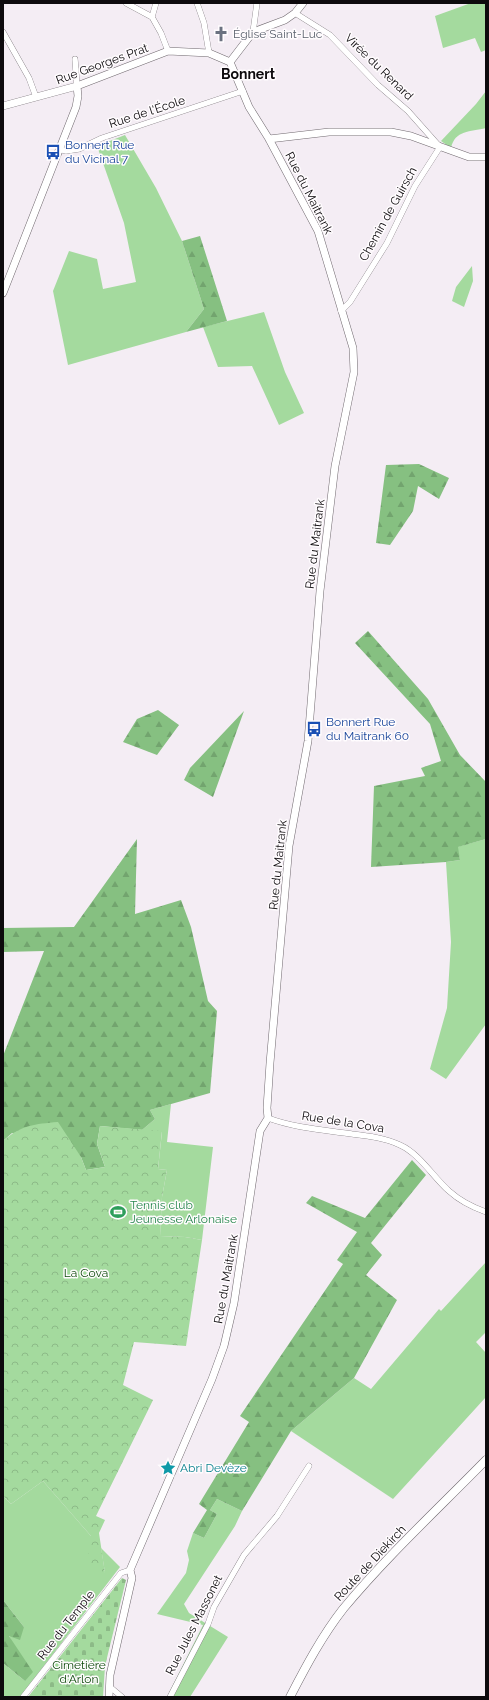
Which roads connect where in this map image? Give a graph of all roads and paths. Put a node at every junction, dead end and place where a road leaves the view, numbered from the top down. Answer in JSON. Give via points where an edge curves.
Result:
{"nodes":[{"id":1,"x":126,"y":3,"type":"edge"},
{"id":2,"x":156,"y":3,"type":"edge"},
{"id":3,"x":197,"y":3,"type":"edge"},
{"id":4,"x":257,"y":3,"type":"edge"},
{"id":5,"x":303,"y":3,"type":"edge"},
{"id":6,"x":295,"y":13,"type":"junction"},
{"id":7,"x":152,"y":17,"type":"junction"},
{"id":8,"x":3,"y":32,"type":"edge"},
{"id":9,"x":253,"y":32,"type":"junction"},
{"id":10,"x":168,"y":51,"type":"junction"},
{"id":11,"x":209,"y":53,"type":"junction"},
{"id":12,"x":75,"y":59,"type":"dead end"},
{"id":13,"x":230,"y":62,"type":"junction"},
{"id":14,"x":77,"y":86,"type":"junction"},
{"id":15,"x":243,"y":91,"type":"junction"},
{"id":16,"x":36,"y":97,"type":"junction"},
{"id":17,"x":3,"y":106,"type":"edge"},
{"id":18,"x":269,"y":139,"type":"junction"},
{"id":19,"x":440,"y":147,"type":"junction"},
{"id":20,"x":59,"y":149,"type":"junction"},
{"id":21,"x":486,"y":157,"type":"edge"},
{"id":22,"x":3,"y":293,"type":"edge"},
{"id":23,"x":341,"y":310,"type":"junction"},
{"id":24,"x":268,"y":1118,"type":"junction"},
{"id":25,"x":486,"y":1212,"type":"edge"},
{"id":26,"x":486,"y":1460,"type":"edge"},
{"id":27,"x":309,"y":1466,"type":"dead end"},
{"id":28,"x":130,"y":1570,"type":"junction"},
{"id":29,"x":110,"y":1687,"type":"junction"},
{"id":30,"x":23,"y":1697,"type":"edge"},
{"id":31,"x":109,"y":1697,"type":"edge"},
{"id":32,"x":122,"y":1697,"type":"edge"},
{"id":33,"x":170,"y":1697,"type":"edge"},
{"id":34,"x":290,"y":1697,"type":"edge"}],
"edges":[{"from":1,"to":7,"type":"street"},
{"from":2,"to":7,"type":"street"},
{"from":3,"to":11,"type":"street","via":[[204,23]]},
{"from":4,"to":9,"type":"street"},
{"from":5,"to":6,"type":"street"},
{"from":6,"to":9,"type":"street","via":[[285,20]]},
{"from":6,"to":19,"type":"street","name":"Virée du Renard","via":[[330,35],[378,85],[408,111]]},
{"from":7,"to":10,"type":"street"},
{"from":8,"to":16,"type":"street","via":[[29,78]]},
{"from":9,"to":13,"type":"street"},
{"from":10,"to":11,"type":"street","name":"Rue Georges Prat"},
{"from":10,"to":14,"type":"street","name":"Rue Georges Prat"},
{"from":11,"to":13,"type":"street"},
{"from":12,"to":14,"type":"street"},
{"from":13,"to":15,"type":"street","name":"Rue du Maitrank"},
{"from":14,"to":16,"type":"street","name":"Rue Georges Prat"},
{"from":14,"to":20,"type":"street","via":[[78,101]]},
{"from":15,"to":18,"type":"street","name":"Rue du Maitrank","via":[[249,107]]},
{"from":15,"to":20,"type":"street","name":"Rue de l'École","via":[[102,138],[79,150],[66,152]]},
{"from":16,"to":17,"type":"street","name":"Rue Georges Prat"},
{"from":18,"to":19,"type":"street","via":[[312,133],[375,131],[411,136]]},
{"from":18,"to":23,"type":"street","name":"Rue du Maitrank","via":[[318,231]]},
{"from":19,"to":21,"type":"street","via":[[469,157]]},
{"from":19,"to":23,"type":"street","name":"Chemin de Guirsch","via":[[415,186],[387,243],[350,302]]},
{"from":20,"to":22,"type":"street"},
{"from":23,"to":24,"type":"street","name":"Rue du Maitrank","via":[[353,348],[354,372],[335,470],[320,591],[308,741],[289,846],[270,1063]]},
{"from":24,"to":25,"type":"street","name":"Rue de la Cova","via":[[305,1127],[371,1136],[402,1145],[460,1200]]},
{"from":24,"to":28,"type":"street","name":"Rue du Maitrank","via":[[260,1131],[234,1303],[224,1346]]},
{"from":26,"to":34,"type":"main road","name":"Route de Diekirch","via":[[403,1543],[343,1609],[318,1644]]},
{"from":27,"to":33,"type":"street","name":"Rue Jules Massonet","via":[[277,1516],[244,1555],[214,1607],[208,1624]]},
{"from":28,"to":29,"type":"street","name":"Rue du Maitrank","via":[[132,1578],[110,1675]]},
{"from":28,"to":30,"type":"street","name":"Rue du Temple","via":[[121,1573],[114,1581]]},
{"from":29,"to":31,"type":"street","name":"Rue du Maitrank"},
{"from":29,"to":32,"type":"street"}]}
